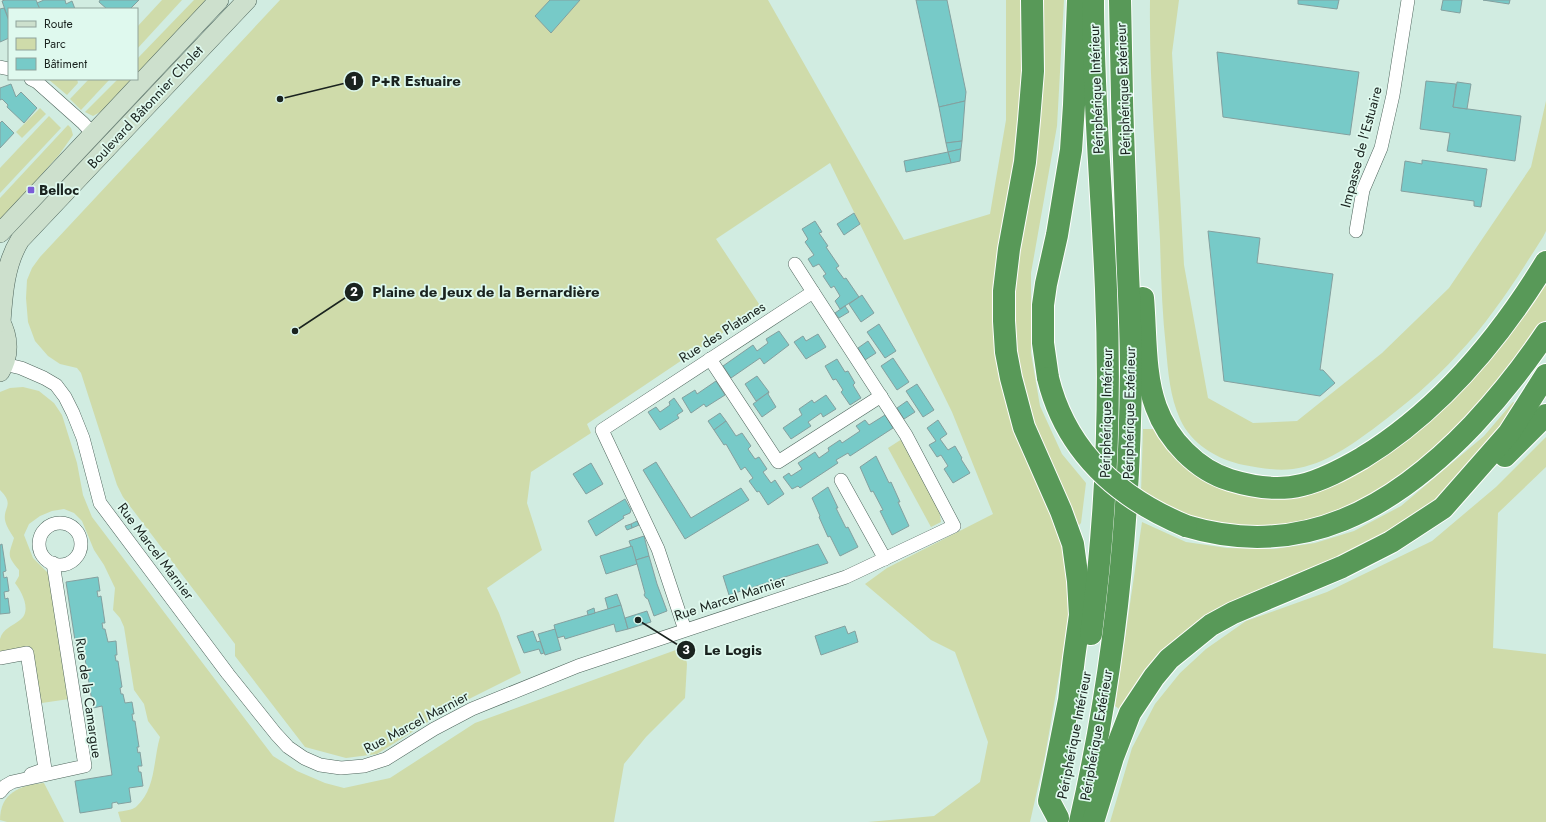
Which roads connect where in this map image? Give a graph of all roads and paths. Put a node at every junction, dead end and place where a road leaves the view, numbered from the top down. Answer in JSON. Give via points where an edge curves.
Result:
{"nodes":[{"id":1,"x":219,"y":0,"type":"edge"},
{"id":2,"x":247,"y":0,"type":"edge"},
{"id":3,"x":1032,"y":0,"type":"edge"},
{"id":4,"x":1078,"y":0,"type":"edge"},
{"id":5,"x":1093,"y":0,"type":"edge"},
{"id":6,"x":1120,"y":0,"type":"edge"},
{"id":7,"x":1408,"y":0,"type":"edge"},
{"id":8,"x":33,"y":80,"type":"edge"},
{"id":9,"x":93,"y":134,"type":"junction"},
{"id":10,"x":1124,"y":150,"type":"junction"},
{"id":11,"x":1356,"y":231,"type":"dead end"},
{"id":12,"x":0,"y":233,"type":"edge"},
{"id":13,"x":1546,"y":262,"type":"edge"},
{"id":14,"x":795,"y":264,"type":"dead end"},
{"id":15,"x":813,"y":292,"type":"junction"},
{"id":16,"x":0,"y":322,"type":"edge"},
{"id":17,"x":1546,"y":333,"type":"edge"},
{"id":18,"x":710,"y":359,"type":"junction"},
{"id":19,"x":2,"y":368,"type":"edge"},
{"id":20,"x":1546,"y":375,"type":"edge"},
{"id":21,"x":881,"y":396,"type":"junction"},
{"id":22,"x":1546,"y":415,"type":"edge"},
{"id":23,"x":841,"y":480,"type":"dead end"},
{"id":24,"x":1443,"y":508,"type":"junction"},
{"id":25,"x":885,"y":560,"type":"junction"},
{"id":26,"x":53,"y":563,"type":"dead end"},
{"id":27,"x":685,"y":630,"type":"junction"},
{"id":28,"x":0,"y":658,"type":"edge"},
{"id":29,"x":6,"y":784,"type":"edge"},
{"id":30,"x":0,"y":792,"type":"edge"},
{"id":31,"x":1057,"y":820,"type":"edge"},
{"id":32,"x":1080,"y":822,"type":"edge"},
{"id":33,"x":1093,"y":822,"type":"edge"}],
"edges":[{"from":1,"to":9,"type":"street","name":"Boulevard Bâtonnier Cholet"},
{"from":2,"to":16,"type":"street","name":"Boulevard Bâtonnier Cholet","via":[[20,240],[10,260]]},
{"from":3,"to":31,"type":"highway","via":[[1033,71],[1029,120],[1025,162],[1009,249],[1004,290],[1004,321],[1006,352],[1024,427],[1073,544],[1078,581],[1080,615],[1069,700],[1049,801]]},
{"from":4,"to":17,"type":"highway","bridge":true,"via":[[1070,150],[1057,235],[1046,284],[1043,343],[1048,378],[1058,410],[1071,436],[1102,472],[1130,496],[1164,516],[1206,532],[1264,537],[1314,530],[1339,522],[1389,498],[1436,462],[1499,398]]},
{"from":5,"to":31,"type":"highway","name":"Périphérique Intérieur","via":[[1095,94],[1106,290],[1108,427],[1095,606],[1087,668]]},
{"from":6,"to":10,"type":"highway","name":"Périphérique Extérieur"},
{"from":7,"to":11,"type":"street","name":"Impasse de l'Estuaire","via":[[1393,95],[1380,148],[1363,190]]},
{"from":8,"to":9,"type":"street"},
{"from":9,"to":12,"type":"street","name":"Boulevard Bâtonnier Cholet"},
{"from":10,"to":13,"type":"highway","via":[[1134,164],[1148,370],[1156,407],[1170,434],[1197,463],[1215,474],[1242,484],[1273,488],[1308,483],[1343,469],[1394,436],[1436,402],[1472,364],[1517,306]]},
{"from":10,"to":32,"type":"highway","name":"Périphérique Extérieur","via":[[1131,367],[1125,517],[1117,607],[1106,684]]},
{"from":14,"to":15,"type":"street"},
{"from":15,"to":18,"type":"street","name":"Rue des Platanes"},
{"from":15,"to":21,"type":"street"},
{"from":16,"to":19,"type":"street","via":[[7,344]]},
{"from":18,"to":21,"type":"street","via":[[778,462]]},
{"from":18,"to":27,"type":"street","name":"Rue des Platanes","via":[[602,430],[658,549]]},
{"from":19,"to":27,"type":"street","name":"Rue Marcel Marnier","via":[[21,368],[56,385],[73,413],[83,438],[100,503],[276,734],[288,747],[320,766],[364,766],[386,759],[472,709],[578,666]]},
{"from":20,"to":24,"type":"highway","via":[[1509,433]]},
{"from":21,"to":25,"type":"street","name":"Rue Marcel Marnier","via":[[906,435],[954,526]]},
{"from":22,"to":24,"type":"highway","via":[[1493,467]]},
{"from":23,"to":25,"type":"street"},
{"from":24,"to":33,"type":"highway","via":[[1391,542],[1342,567],[1233,613],[1211,625],[1169,659],[1130,713],[1113,756]]},
{"from":25,"to":27,"type":"street","name":"Rue Marcel Marnier","via":[[846,577]]},
{"from":26,"to":29,"type":"street","name":"Rue de la Camargue","via":[[85,766]]},
{"from":28,"to":29,"type":"street","name":"Rue de la Camargue","via":[[27,653],[44,769]]},
{"from":29,"to":30,"type":"street","name":"Rue de la Camargue"}]}
